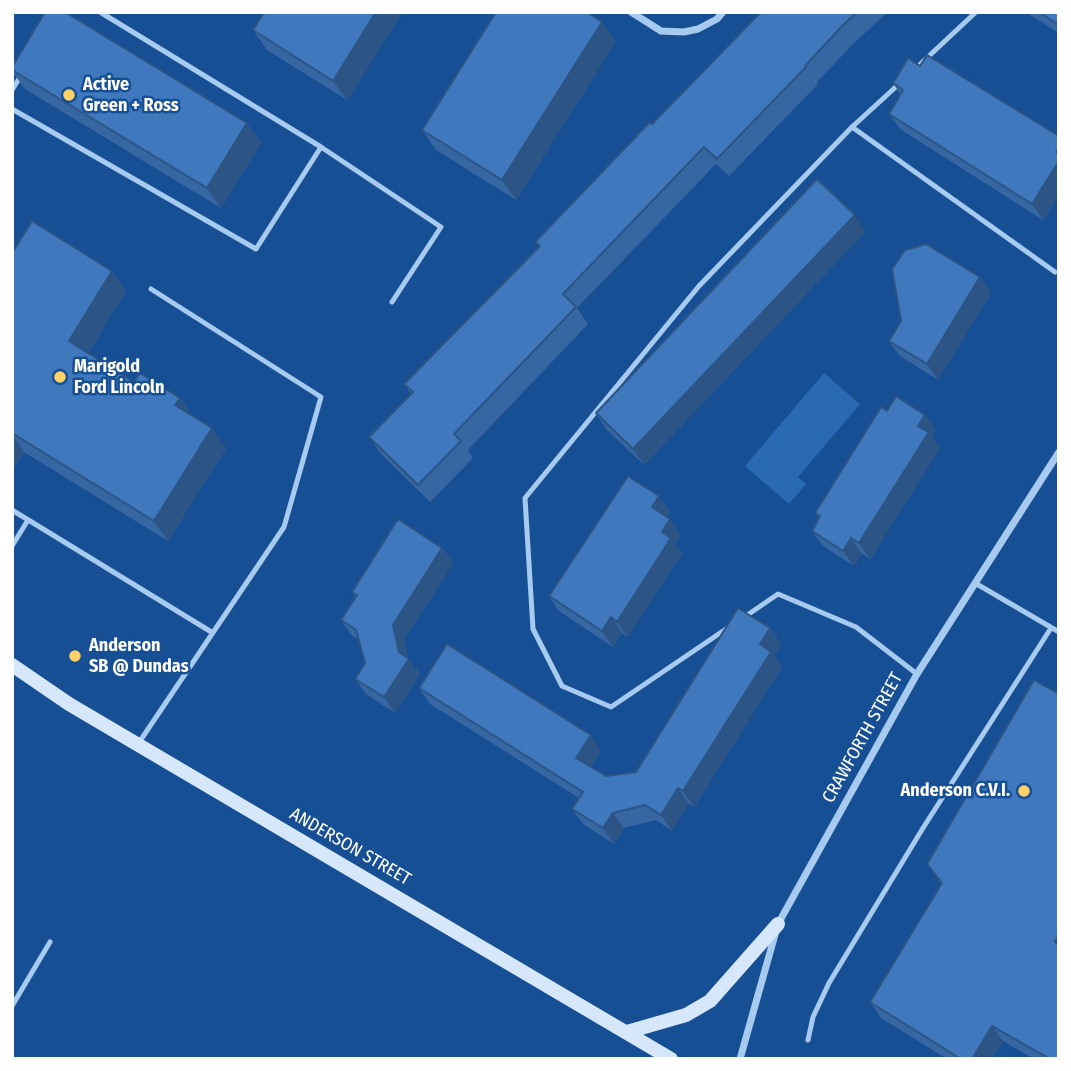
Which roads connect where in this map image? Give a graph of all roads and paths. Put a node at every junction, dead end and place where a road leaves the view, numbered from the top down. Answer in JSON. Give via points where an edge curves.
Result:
{"nodes":[{"id":1,"x":100,"y":12,"type":"edge"},
{"id":2,"x":631,"y":12,"type":"edge"},
{"id":3,"x":723,"y":12,"type":"edge"},
{"id":4,"x":975,"y":12,"type":"edge"},
{"id":5,"x":27,"y":66,"type":"edge"},
{"id":6,"x":909,"y":74,"type":"edge"},
{"id":7,"x":900,"y":83,"type":"edge"},
{"id":8,"x":13,"y":88,"type":"edge"},
{"id":9,"x":12,"y":109,"type":"edge"},
{"id":10,"x":852,"y":127,"type":"junction"},
{"id":11,"x":321,"y":147,"type":"junction"},
{"id":12,"x":1055,"y":272,"type":"dead end"},
{"id":13,"x":151,"y":289,"type":"dead end"},
{"id":14,"x":392,"y":302,"type":"dead end"},
{"id":15,"x":1059,"y":452,"type":"edge"},
{"id":16,"x":12,"y":510,"type":"edge"},
{"id":17,"x":29,"y":520,"type":"junction"},
{"id":18,"x":12,"y":546,"type":"edge"},
{"id":19,"x":975,"y":583,"type":"junction"},
{"id":20,"x":1051,"y":628,"type":"junction"},
{"id":21,"x":1059,"y":632,"type":"edge"},
{"id":22,"x":213,"y":633,"type":"junction"},
{"id":23,"x":12,"y":665,"type":"edge"},
{"id":24,"x":917,"y":674,"type":"junction"},
{"id":25,"x":138,"y":744,"type":"junction"},
{"id":26,"x":778,"y":924,"type":"junction"},
{"id":27,"x":50,"y":942,"type":"dead end"},
{"id":28,"x":12,"y":1006,"type":"edge"},
{"id":29,"x":627,"y":1032,"type":"junction"},
{"id":30,"x":808,"y":1040,"type":"dead end"},
{"id":31,"x":671,"y":1059,"type":"edge"},
{"id":32,"x":740,"y":1059,"type":"edge"}],
"edges":[{"from":1,"to":11,"type":"lane"},
{"from":2,"to":3,"type":"street","via":[[661,31],[684,32],[698,30]]},
{"from":4,"to":6,"type":"lane"},
{"from":5,"to":8,"type":"lane"},
{"from":7,"to":10,"type":"lane"},
{"from":9,"to":11,"type":"lane","via":[[256,249]]},
{"from":10,"to":12,"type":"lane"},
{"from":10,"to":24,"type":"lane","via":[[699,286],[525,498],[533,628],[562,686],[611,707],[778,594],[856,627]]},
{"from":11,"to":14,"type":"lane","via":[[441,227]]},
{"from":13,"to":22,"type":"lane","via":[[321,397],[284,527]]},
{"from":15,"to":19,"type":"street","name":"CRAWFORTH STREET"},
{"from":16,"to":17,"type":"lane"},
{"from":17,"to":18,"type":"lane"},
{"from":17,"to":22,"type":"lane"},
{"from":19,"to":20,"type":"lane"},
{"from":19,"to":24,"type":"street","name":"CRAWFORTH STREET"},
{"from":20,"to":21,"type":"lane"},
{"from":20,"to":30,"type":"lane","via":[[829,983]]},
{"from":22,"to":25,"type":"lane"},
{"from":23,"to":25,"type":"main road","name":"ANDERSON STREET"},
{"from":24,"to":26,"type":"street","name":"CRAWFORTH STREET"},
{"from":25,"to":29,"type":"main road","name":"ANDERSON STREET"},
{"from":26,"to":29,"type":"main road","via":[[710,1001],[686,1015]]},
{"from":26,"to":32,"type":"street","name":"CRAWFORTH STREET"},
{"from":27,"to":28,"type":"lane"},
{"from":29,"to":31,"type":"main road","name":"ANDERSON STREET"}]}
